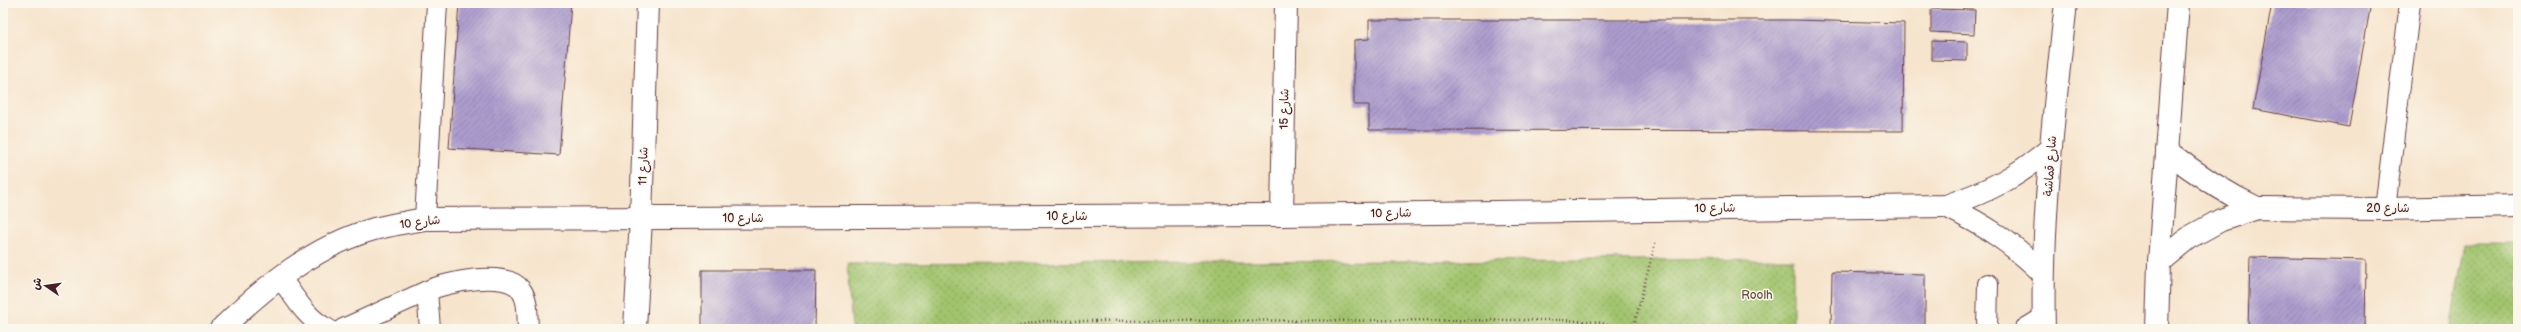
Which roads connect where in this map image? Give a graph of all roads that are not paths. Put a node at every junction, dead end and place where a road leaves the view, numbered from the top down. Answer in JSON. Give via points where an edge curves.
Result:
{"nodes":[{"id":1,"x":437,"y":3,"type":"edge"},
{"id":2,"x":648,"y":3,"type":"edge"},
{"id":3,"x":1286,"y":3,"type":"edge"},
{"id":4,"x":2066,"y":3,"type":"edge"},
{"id":5,"x":2178,"y":3,"type":"edge"},
{"id":6,"x":2410,"y":3,"type":"edge"},
{"id":7,"x":2050,"y":149,"type":"junction"},
{"id":8,"x":2167,"y":151,"type":"junction"},
{"id":9,"x":1946,"y":206,"type":"junction"},
{"id":10,"x":2518,"y":206,"type":"edge"},
{"id":11,"x":2257,"y":208,"type":"junction"},
{"id":12,"x":2385,"y":209,"type":"junction"},
{"id":13,"x":1282,"y":215,"type":"junction"},
{"id":14,"x":641,"y":218,"type":"junction"},
{"id":15,"x":425,"y":219,"type":"junction"},
{"id":16,"x":2159,"y":262,"type":"junction"},
{"id":17,"x":2043,"y":273,"type":"junction"},
{"id":18,"x":280,"y":277,"type":"junction"},
{"id":19,"x":1988,"y":284,"type":"dead end"},
{"id":20,"x":427,"y":291,"type":"junction"},
{"id":21,"x":2043,"y":323,"type":"edge"},
{"id":22,"x":221,"y":329,"type":"edge"},
{"id":23,"x":328,"y":329,"type":"edge"},
{"id":24,"x":343,"y":329,"type":"edge"},
{"id":25,"x":430,"y":329,"type":"edge"},
{"id":26,"x":528,"y":329,"type":"edge"},
{"id":27,"x":635,"y":329,"type":"edge"},
{"id":28,"x":1987,"y":329,"type":"edge"},
{"id":29,"x":2025,"y":329,"type":"edge"},
{"id":30,"x":2157,"y":329,"type":"edge"}],
"edges":[{"from":1,"to":15,"type":"lane"},
{"from":2,"to":14,"type":"street","name":"شارع 11"},
{"from":3,"to":13,"type":"street","name":"شارع 15"},
{"from":4,"to":7,"type":"street","name":"شارع قماشة"},
{"from":5,"to":8,"type":"street"},
{"from":6,"to":12,"type":"lane"},
{"from":7,"to":9,"type":"street","name":"شارع 10","via":[[2020,174],[1984,193]]},
{"from":7,"to":17,"type":"street","name":"شارع قماشة"},
{"from":8,"to":11,"type":"street","name":"شارع 20","via":[[2224,193]]},
{"from":8,"to":16,"type":"street"},
{"from":9,"to":13,"type":"street","name":"شارع 10"},
{"from":9,"to":17,"type":"street","name":"شارع 10","via":[[1982,224],[2015,246]]},
{"from":10,"to":12,"type":"street","name":"شارع 20"},
{"from":11,"to":12,"type":"street","name":"شارع 20"},
{"from":11,"to":16,"type":"street","name":"شارع 20","via":[[2221,220],[2188,238]]},
{"from":13,"to":14,"type":"street","name":"شارع 10"},
{"from":14,"to":15,"type":"street","name":"شارع 10"},
{"from":14,"to":27,"type":"street","name":"شارع 11"},
{"from":15,"to":18,"type":"street","name":"شارع 10","via":[[373,230],[325,249]]},
{"from":16,"to":30,"type":"street"},
{"from":17,"to":21,"type":"street","name":"شارع قماشة"},
{"from":18,"to":22,"type":"street","name":"شارع 10"},
{"from":18,"to":23,"type":"lane","via":[[310,317],[318,325]]},
{"from":19,"to":28,"type":"lane"},
{"from":20,"to":24,"type":"lane"},
{"from":20,"to":25,"type":"lane"},
{"from":20,"to":26,"type":"lane","via":[[456,282],[509,282],[521,290],[525,298]]},
{"from":21,"to":29,"type":"lane"}]}
